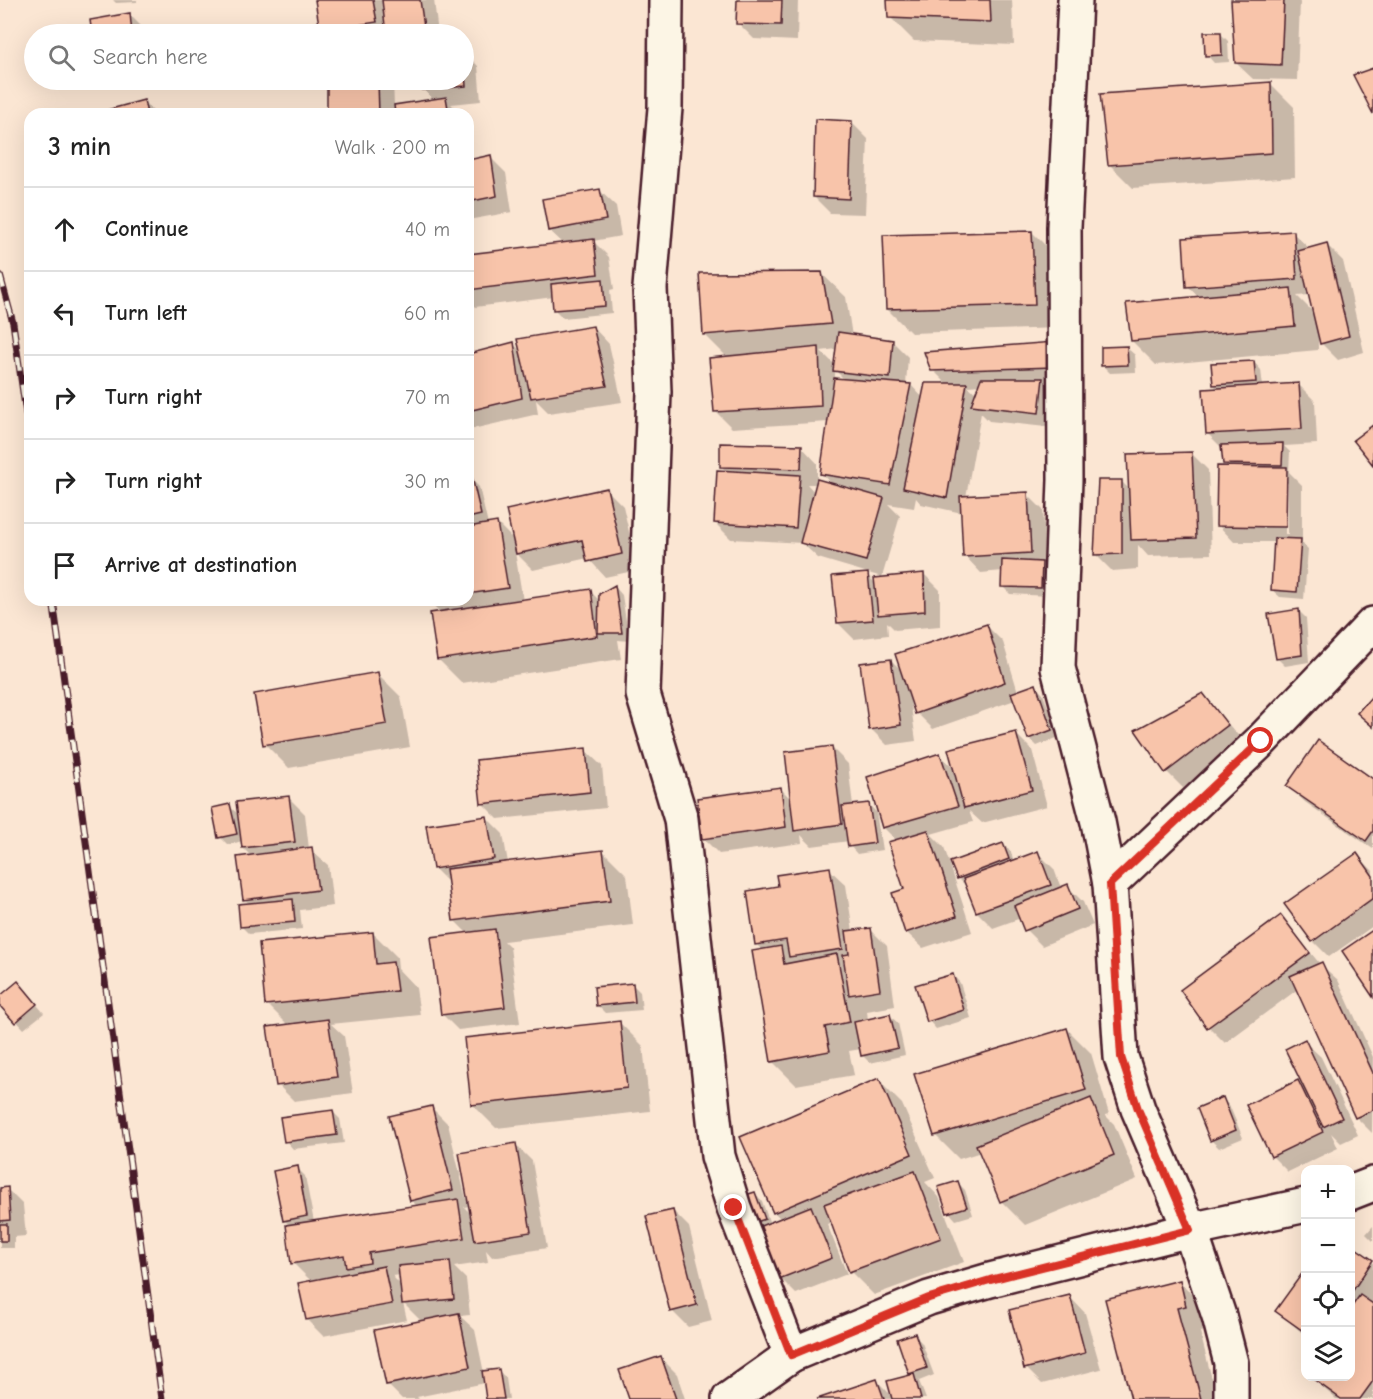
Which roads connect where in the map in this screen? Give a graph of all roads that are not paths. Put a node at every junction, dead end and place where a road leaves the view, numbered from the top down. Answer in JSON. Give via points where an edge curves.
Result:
{"nodes":[{"id":1,"x":666,"y":0,"type":"edge"},
{"id":2,"x":1075,"y":0,"type":"edge"},
{"id":3,"x":1373,"y":624,"type":"edge"},
{"id":4,"x":1110,"y":884,"type":"junction"},
{"id":5,"x":1373,"y":1184,"type":"edge"},
{"id":6,"x":1355,"y":1191,"type":"edge"},
{"id":7,"x":1301,"y":1206,"type":"edge"},
{"id":8,"x":1190,"y":1230,"type":"junction"},
{"id":9,"x":791,"y":1355,"type":"junction"},
{"id":10,"x":729,"y":1399,"type":"edge"},
{"id":11,"x":1231,"y":1399,"type":"edge"}],
"edges":[{"from":1,"to":9,"type":"street","via":[[665,108],[650,288],[654,392],[643,694],[681,819],[718,1156]]},
{"from":2,"to":4,"type":"street","via":[[1064,228],[1065,480],[1058,668]]},
{"from":3,"to":4,"type":"street","via":[[1261,741]]},
{"from":4,"to":8,"type":"street","via":[[1121,1057],[1138,1109]]},
{"from":5,"to":6,"type":"street"},
{"from":7,"to":8,"type":"street"},
{"from":8,"to":9,"type":"street","via":[[929,1298]]},
{"from":8,"to":11,"type":"street","via":[[1231,1363]]},
{"from":9,"to":10,"type":"street"}]}
